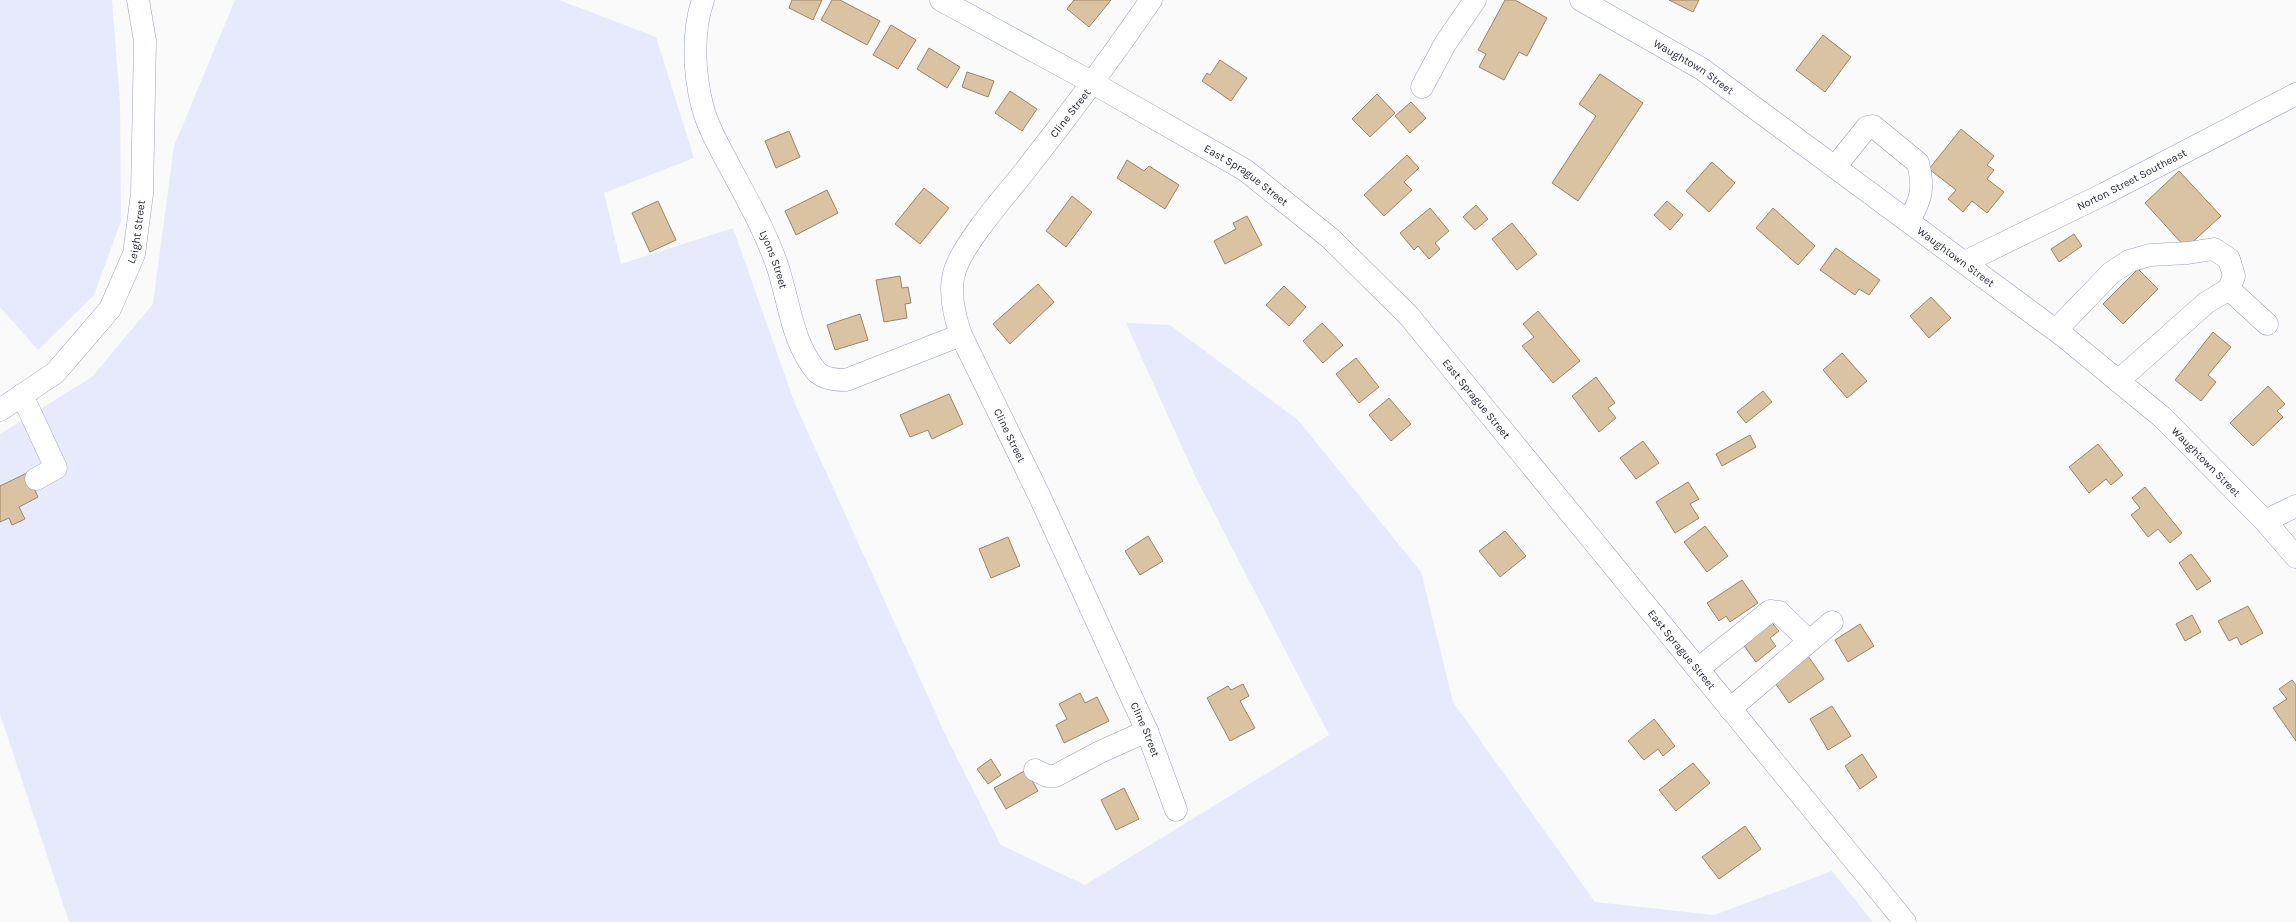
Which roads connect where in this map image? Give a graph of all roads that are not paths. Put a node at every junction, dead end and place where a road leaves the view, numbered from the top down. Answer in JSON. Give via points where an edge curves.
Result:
{"nodes":[{"id":1,"x":138,"y":0,"type":"edge"},
{"id":2,"x":703,"y":0,"type":"edge"},
{"id":3,"x":941,"y":0,"type":"edge"},
{"id":4,"x":1151,"y":0,"type":"edge"},
{"id":5,"x":1475,"y":0,"type":"edge"},
{"id":6,"x":1581,"y":0,"type":"edge"},
{"id":7,"x":1093,"y":83,"type":"junction"},
{"id":8,"x":1422,"y":87,"type":"dead end"},
{"id":9,"x":2296,"y":94,"type":"edge"},
{"id":10,"x":1835,"y":167,"type":"junction"},
{"id":11,"x":1909,"y":220,"type":"junction"},
{"id":12,"x":1965,"y":262,"type":"junction"},
{"id":13,"x":2229,"y":288,"type":"junction"},
{"id":14,"x":2267,"y":324,"type":"dead end"},
{"id":15,"x":2056,"y":330,"type":"junction"},
{"id":16,"x":961,"y":335,"type":"junction"},
{"id":17,"x":2118,"y":381,"type":"junction"},
{"id":18,"x":22,"y":395,"type":"junction"},
{"id":19,"x":0,"y":410,"type":"edge"},
{"id":20,"x":36,"y":479,"type":"dead end"},
{"id":21,"x":2296,"y":506,"type":"edge"},
{"id":22,"x":2265,"y":521,"type":"junction"},
{"id":23,"x":2296,"y":557,"type":"edge"},
{"id":24,"x":1832,"y":622,"type":"dead end"},
{"id":25,"x":1808,"y":641,"type":"junction"},
{"id":26,"x":1698,"y":669,"type":"junction"},
{"id":27,"x":1730,"y":708,"type":"junction"},
{"id":28,"x":1147,"y":731,"type":"junction"},
{"id":29,"x":1035,"y":770,"type":"dead end"},
{"id":30,"x":1176,"y":810,"type":"dead end"},
{"id":31,"x":1905,"y":922,"type":"edge"}],
"edges":[{"from":1,"to":18,"type":"street","name":"Leight Street","via":[[145,48],[142,194],[134,254],[110,310],[55,373]]},
{"from":2,"to":16,"type":"street","name":"Lyons Street","via":[[696,40],[702,106],[712,133],[755,214],[776,262],[801,348],[818,373],[832,380],[846,380]]},
{"from":3,"to":7,"type":"street","name":"East Sprague Street"},
{"from":4,"to":7,"type":"street","name":"Cline Street"},
{"from":5,"to":8,"type":"street","via":[[1445,44]]},
{"from":6,"to":10,"type":"street","name":"Waughtown Street","via":[[1702,69]]},
{"from":7,"to":16,"type":"street","name":"Cline Street","via":[[972,240],[955,270],[952,290],[953,313]]},
{"from":7,"to":26,"type":"street","name":"East Sprague Street","via":[[1245,170],[1330,238],[1409,316]]},
{"from":9,"to":12,"type":"street","name":"Norton Street Southeast","via":[[2104,194]]},
{"from":10,"to":11,"type":"street","name":"Waughtown Street"},
{"from":10,"to":11,"type":"street","via":[[1867,126],[1873,126],[1918,162],[1920,202]]},
{"from":11,"to":12,"type":"street","name":"Waughtown Street"},
{"from":12,"to":15,"type":"street","name":"Waughtown Street"},
{"from":13,"to":14,"type":"street"},
{"from":13,"to":15,"type":"street","via":[[2234,276],[2228,259],[2214,249],[2150,255],[2129,261],[2111,273]]},
{"from":13,"to":17,"type":"street","via":[[2206,303]]},
{"from":15,"to":17,"type":"street","name":"Waughtown Street"},
{"from":16,"to":28,"type":"street","name":"Cline Street","via":[[1039,495]]},
{"from":17,"to":22,"type":"street","name":"Waughtown Street","via":[[2162,417]]},
{"from":18,"to":19,"type":"street","name":"Leight Street"},
{"from":18,"to":20,"type":"street","via":[[56,468]]},
{"from":21,"to":22,"type":"street"},
{"from":22,"to":23,"type":"street","name":"Waughtown Street"},
{"from":24,"to":25,"type":"street"},
{"from":25,"to":26,"type":"street","via":[[1778,612],[1770,611]]},
{"from":25,"to":27,"type":"street"},
{"from":26,"to":27,"type":"street","name":"East Sprague Street"},
{"from":27,"to":31,"type":"street","name":"East Sprague Street"},
{"from":28,"to":29,"type":"street","via":[[1055,776],[1047,776]]},
{"from":28,"to":30,"type":"street","name":"Cline Street"}]}
